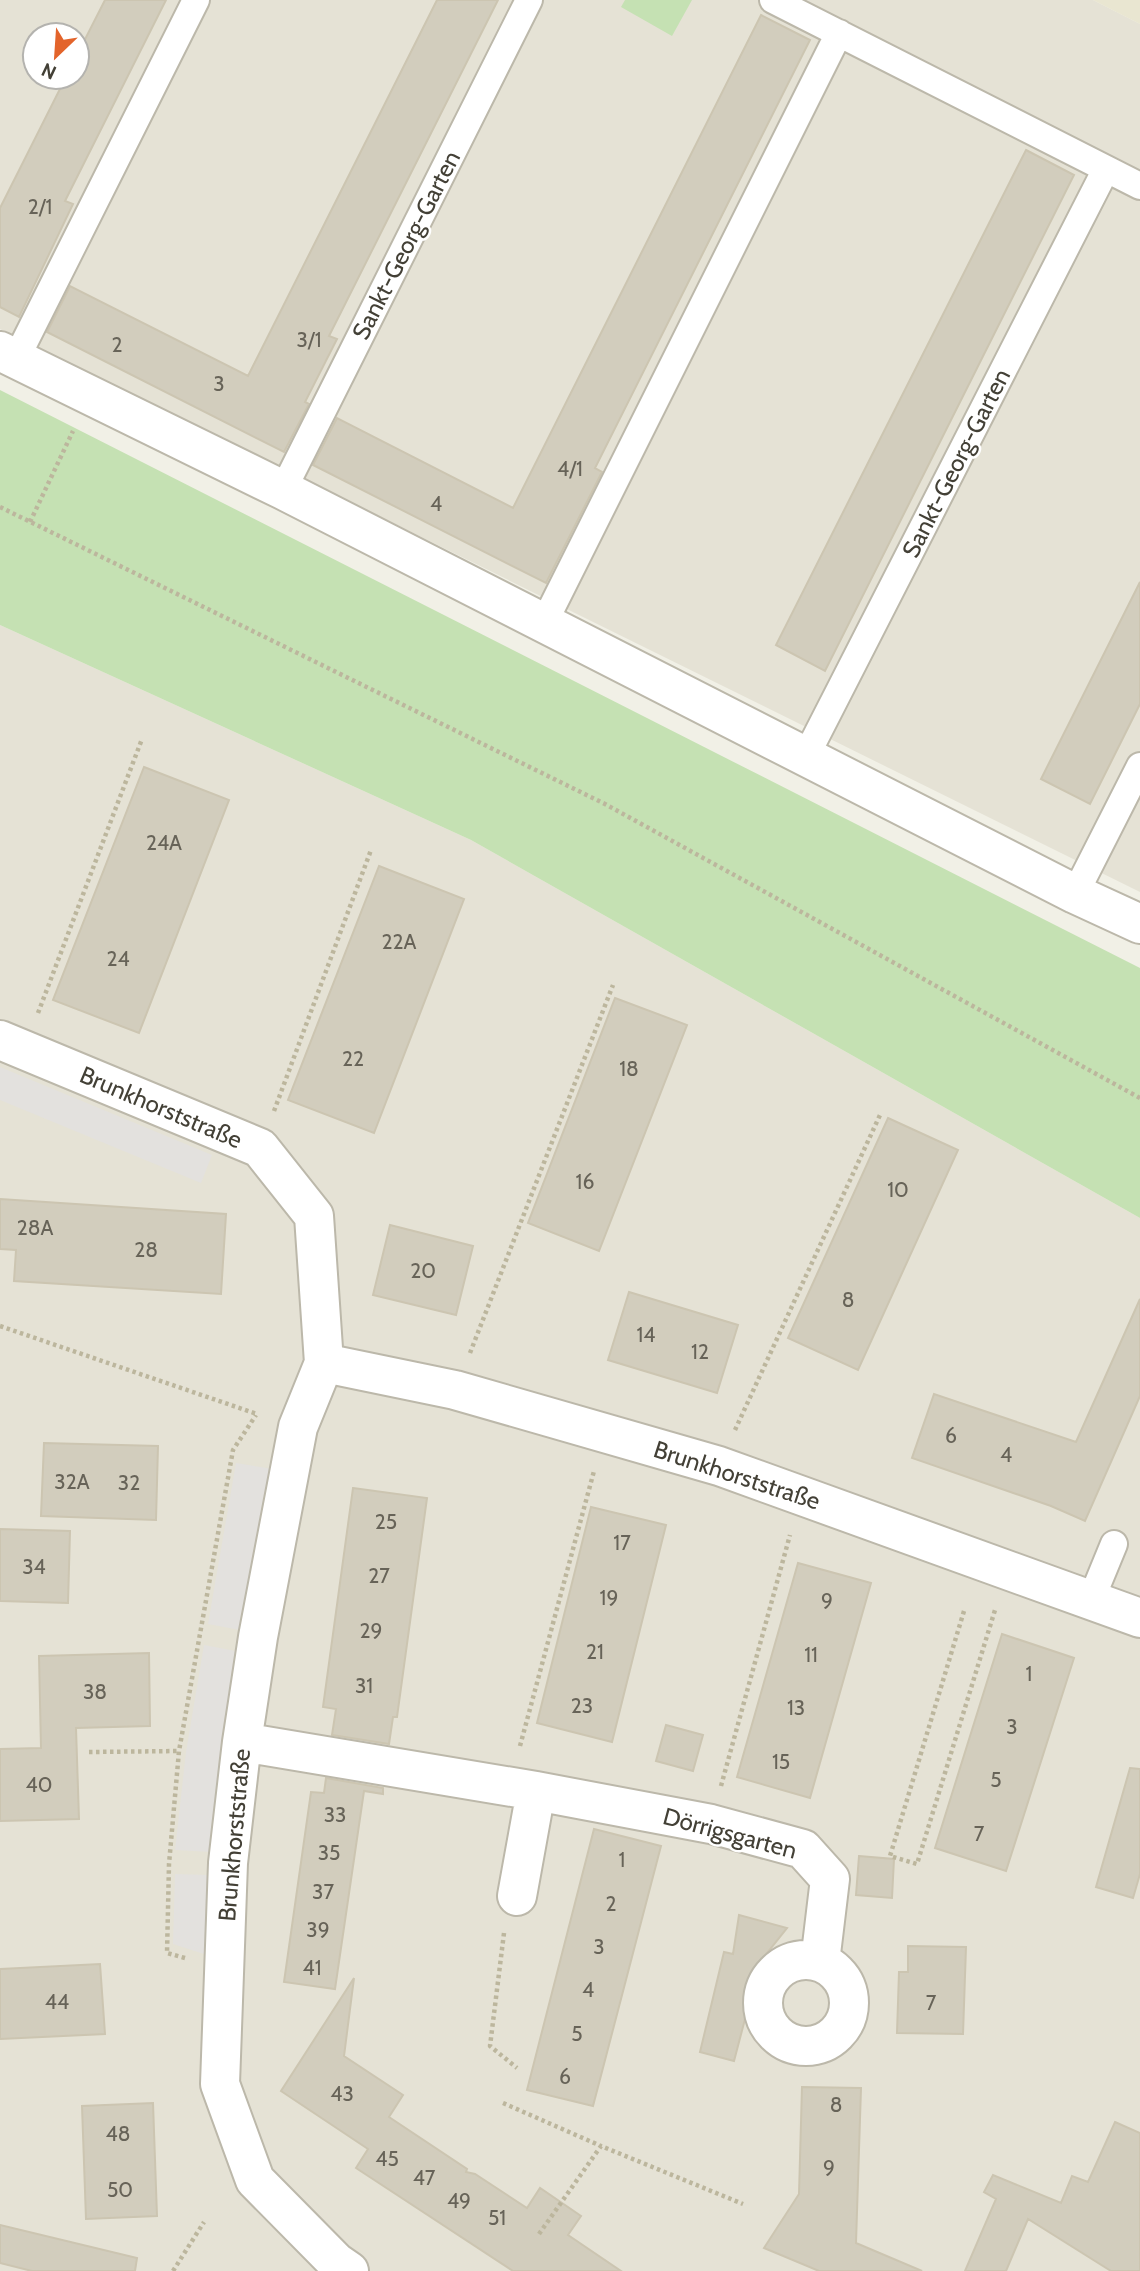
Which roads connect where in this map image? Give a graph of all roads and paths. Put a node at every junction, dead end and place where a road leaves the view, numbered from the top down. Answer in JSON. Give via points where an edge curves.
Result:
{"nodes":[{"id":1,"x":196,"y":0,"type":"edge"},
{"id":2,"x":529,"y":0,"type":"edge"},
{"id":3,"x":773,"y":0,"type":"edge"},
{"id":4,"x":817,"y":10,"type":"edge"},
{"id":5,"x":839,"y":33,"type":"junction"},
{"id":6,"x":1106,"y":169,"type":"junction"},
{"id":7,"x":1140,"y":186,"type":"edge"},
{"id":8,"x":8,"y":355,"type":"edge"},
{"id":9,"x":92,"y":396,"type":"junction"},
{"id":10,"x":283,"y":489,"type":"junction"},
{"id":11,"x":0,"y":507,"type":"edge"},
{"id":12,"x":30,"y":522,"type":"junction"},
{"id":13,"x":544,"y":623,"type":"junction"},
{"id":14,"x":142,"y":739,"type":"dead end"},
{"id":15,"x":806,"y":756,"type":"junction"},
{"id":16,"x":1140,"y":766,"type":"edge"},
{"id":17,"x":371,"y":850,"type":"dead end"},
{"id":18,"x":1075,"y":894,"type":"junction"},
{"id":19,"x":1140,"y":924,"type":"edge"},
{"id":20,"x":613,"y":985,"type":"dead end"},
{"id":21,"x":12,"y":1045,"type":"edge"},
{"id":22,"x":1140,"y":1098,"type":"edge"},
{"id":23,"x":880,"y":1115,"type":"dead end"},
{"id":24,"x":260,"y":1148,"type":"junction"},
{"id":25,"x":0,"y":1326,"type":"edge"},
{"id":26,"x":324,"y":1363,"type":"junction"},
{"id":27,"x":455,"y":1390,"type":"junction"},
{"id":28,"x":256,"y":1414,"type":"junction"},
{"id":29,"x":298,"y":1427,"type":"junction"},
{"id":30,"x":604,"y":1433,"type":"junction"},
{"id":31,"x":719,"y":1466,"type":"junction"},
{"id":32,"x":801,"y":1496,"type":"junction"},
{"id":33,"x":1114,"y":1544,"type":"dead end"},
{"id":34,"x":1008,"y":1569,"type":"junction"},
{"id":35,"x":1091,"y":1600,"type":"junction"},
{"id":36,"x":964,"y":1611,"type":"dead end"},
{"id":37,"x":1140,"y":1618,"type":"edge"},
{"id":38,"x":242,"y":1742,"type":"junction"},
{"id":39,"x":179,"y":1751,"type":"junction"},
{"id":40,"x":89,"y":1752,"type":"dead end"},
{"id":41,"x":518,"y":1754,"type":"dead end"},
{"id":42,"x":722,"y":1782,"type":"dead end"},
{"id":43,"x":536,"y":1791,"type":"junction"},
{"id":44,"x":517,"y":1896,"type":"joint"},
{"id":45,"x":820,"y":1962,"type":"dead end"},
{"id":46,"x":225,"y":1970,"type":"junction"},
{"id":47,"x":517,"y":2068,"type":"dead end"},
{"id":48,"x":503,"y":2103,"type":"dead end"},
{"id":49,"x":601,"y":2146,"type":"junction"},
{"id":50,"x":743,"y":2204,"type":"dead end"},
{"id":51,"x":204,"y":2222,"type":"dead end"},
{"id":52,"x":538,"y":2234,"type":"dead end"},
{"id":53,"x":173,"y":2271,"type":"edge"},
{"id":54,"x":349,"y":2271,"type":"edge"}],
"edges":[{"from":1,"to":8,"type":"lane"},
{"from":2,"to":10,"type":"lane","name":"Sankt-Georg-Garten"},
{"from":3,"to":4,"type":"lane"},
{"from":4,"to":5,"type":"lane"},
{"from":5,"to":6,"type":"lane"},
{"from":5,"to":13,"type":"lane"},
{"from":6,"to":7,"type":"lane"},
{"from":6,"to":15,"type":"lane","name":"Sankt-Georg-Garten"},
{"from":8,"to":9,"type":"street"},
{"from":9,"to":10,"type":"street"},
{"from":9,"to":12,"type":"path"},
{"from":10,"to":13,"type":"street"},
{"from":11,"to":12,"type":"path"},
{"from":12,"to":22,"type":"path","via":[[605,804]]},
{"from":13,"to":15,"type":"street"},
{"from":14,"to":21,"type":"path"},
{"from":15,"to":18,"type":"street"},
{"from":16,"to":18,"type":"lane"},
{"from":17,"to":24,"type":"path"},
{"from":18,"to":19,"type":"street"},
{"from":20,"to":27,"type":"path"},
{"from":21,"to":24,"type":"street","name":"Brunkhorststraße"},
{"from":23,"to":31,"type":"path"},
{"from":24,"to":26,"type":"street","name":"Brunkhorststraße","via":[[314,1216]]},
{"from":25,"to":28,"type":"path"},
{"from":26,"to":27,"type":"street","name":"Brunkhorststraße"},
{"from":26,"to":29,"type":"street","name":"Brunkhorststraße"},
{"from":27,"to":30,"type":"street","name":"Brunkhorststraße"},
{"from":28,"to":29,"type":"path"},
{"from":28,"to":39,"type":"path","via":[[233,1450]]},
{"from":29,"to":38,"type":"street","name":"Brunkhorststraße"},
{"from":30,"to":31,"type":"street","name":"Brunkhorststraße"},
{"from":30,"to":41,"type":"path"},
{"from":31,"to":32,"type":"street","name":"Brunkhorststraße"},
{"from":32,"to":34,"type":"street","name":"Brunkhorststraße"},
{"from":32,"to":42,"type":"path"},
{"from":33,"to":35,"type":"lane"},
{"from":34,"to":35,"type":"street","name":"Brunkhorststraße"},
{"from":34,"to":36,"type":"path","via":[[917,1864],[890,1856]]},
{"from":35,"to":37,"type":"street","name":"Brunkhorststraße"},
{"from":38,"to":43,"type":"street","name":"Dörrigsgarten"},
{"from":38,"to":46,"type":"street","name":"Brunkhorststraße","via":[[228,1863]]},
{"from":39,"to":40,"type":"path"},
{"from":39,"to":46,"type":"path","via":[[167,1953]]},
{"from":43,"to":44,"type":"street"},
{"from":43,"to":45,"type":"street","name":"Dörrigsgarten","via":[[711,1824],[803,1849],[830,1879]]},
{"from":44,"to":47,"type":"path","via":[[508,1901],[490,2046]]},
{"from":46,"to":54,"type":"street","name":"Brunkhorststraße","via":[[220,2084],[256,2180]]},
{"from":48,"to":49,"type":"path"},
{"from":49,"to":50,"type":"path"},
{"from":49,"to":52,"type":"path"},
{"from":51,"to":53,"type":"path"}]}
